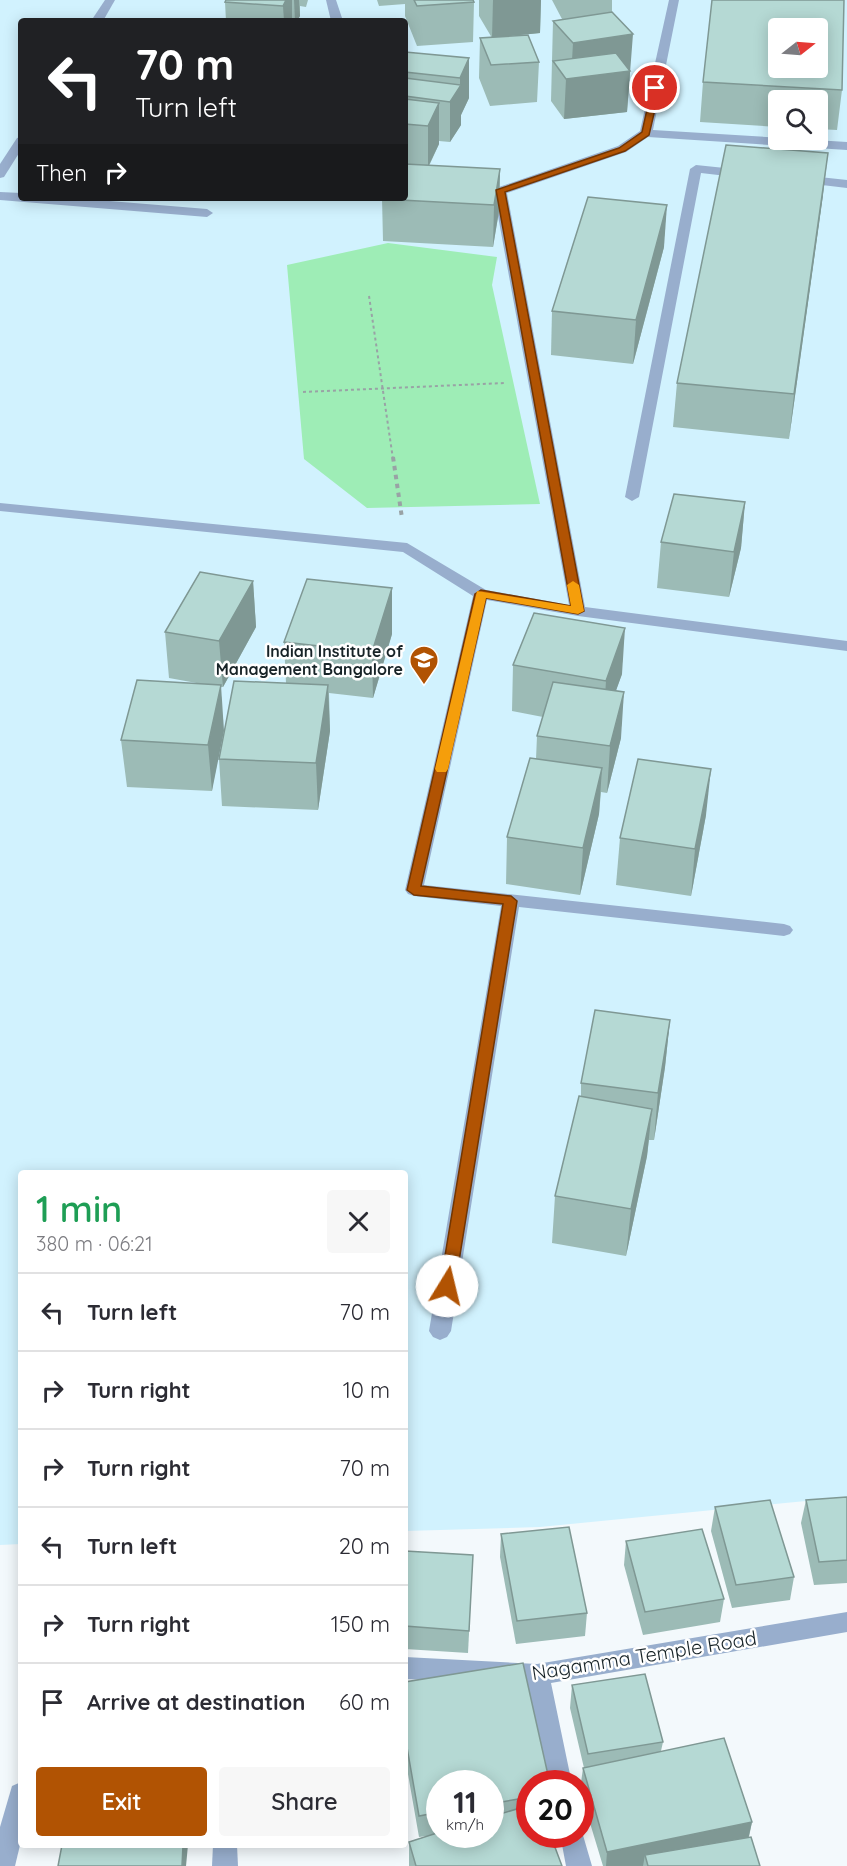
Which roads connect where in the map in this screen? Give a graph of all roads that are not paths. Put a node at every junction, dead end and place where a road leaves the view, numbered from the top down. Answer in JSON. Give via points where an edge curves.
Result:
{"nodes":[{"id":1,"x":110,"y":0,"type":"edge"},
{"id":2,"x":331,"y":0,"type":"edge"},
{"id":3,"x":674,"y":0,"type":"edge"},
{"id":4,"x":99,"y":18,"type":"edge"},
{"id":5,"x":336,"y":18,"type":"edge"},
{"id":6,"x":646,"y":133,"type":"junction"},
{"id":7,"x":847,"y":146,"type":"edge"},
{"id":8,"x":17,"y":153,"type":"edge"},
{"id":9,"x":0,"y":174,"type":"edge"},
{"id":10,"x":754,"y":175,"type":"edge"},
{"id":11,"x":789,"y":178,"type":"edge"},
{"id":12,"x":847,"y":184,"type":"edge"},
{"id":13,"x":465,"y":187,"type":"edge"},
{"id":14,"x":501,"y":190,"type":"junction"},
{"id":15,"x":0,"y":196,"type":"edge"},
{"id":16,"x":18,"y":197,"type":"edge"},
{"id":17,"x":65,"y":201,"type":"edge"},
{"id":18,"x":207,"y":213,"type":"dead end"},
{"id":19,"x":632,"y":497,"type":"dead end"},
{"id":20,"x":0,"y":507,"type":"edge"},
{"id":21,"x":481,"y":594,"type":"junction"},
{"id":22,"x":578,"y":611,"type":"junction"},
{"id":23,"x":847,"y":646,"type":"edge"},
{"id":24,"x":511,"y":901,"type":"junction"},
{"id":25,"x":784,"y":930,"type":"dead end"},
{"id":26,"x":440,"y":1331,"type":"dead end"},
{"id":27,"x":847,"y":1622,"type":"edge"},
{"id":28,"x":408,"y":1668,"type":"edge"},
{"id":29,"x":537,"y":1675,"type":"junction"},
{"id":30,"x":557,"y":1770,"type":"edge"},
{"id":31,"x":18,"y":1805,"type":"edge"},
{"id":32,"x":225,"y":1848,"type":"edge"},
{"id":33,"x":575,"y":1848,"type":"edge"},
{"id":34,"x":2,"y":1866,"type":"edge"},
{"id":35,"x":225,"y":1866,"type":"edge"},
{"id":36,"x":579,"y":1866,"type":"edge"}],
"edges":[{"from":1,"to":4,"type":"street"},
{"from":2,"to":5,"type":"street"},
{"from":3,"to":6,"type":"street"},
{"from":6,"to":7,"type":"street"},
{"from":6,"to":14,"type":"street","via":[[622,150]]},
{"from":8,"to":9,"type":"street"},
{"from":10,"to":19,"type":"street","via":[[696,169]]},
{"from":11,"to":12,"type":"street"},
{"from":13,"to":14,"type":"street"},
{"from":14,"to":22,"type":"street"},
{"from":15,"to":16,"type":"street"},
{"from":17,"to":18,"type":"street"},
{"from":20,"to":21,"type":"street","via":[[407,549]]},
{"from":21,"to":22,"type":"street"},
{"from":21,"to":24,"type":"street","via":[[414,890]]},
{"from":22,"to":23,"type":"street"},
{"from":24,"to":25,"type":"street"},
{"from":24,"to":26,"type":"street"},
{"from":27,"to":29,"type":"street","name":"Nagamma Temple Road"},
{"from":28,"to":29,"type":"street","name":"Nagamma Temple Road"},
{"from":29,"to":30,"type":"street"},
{"from":31,"to":34,"type":"street"},
{"from":32,"to":35,"type":"street"},
{"from":33,"to":36,"type":"street"}]}
